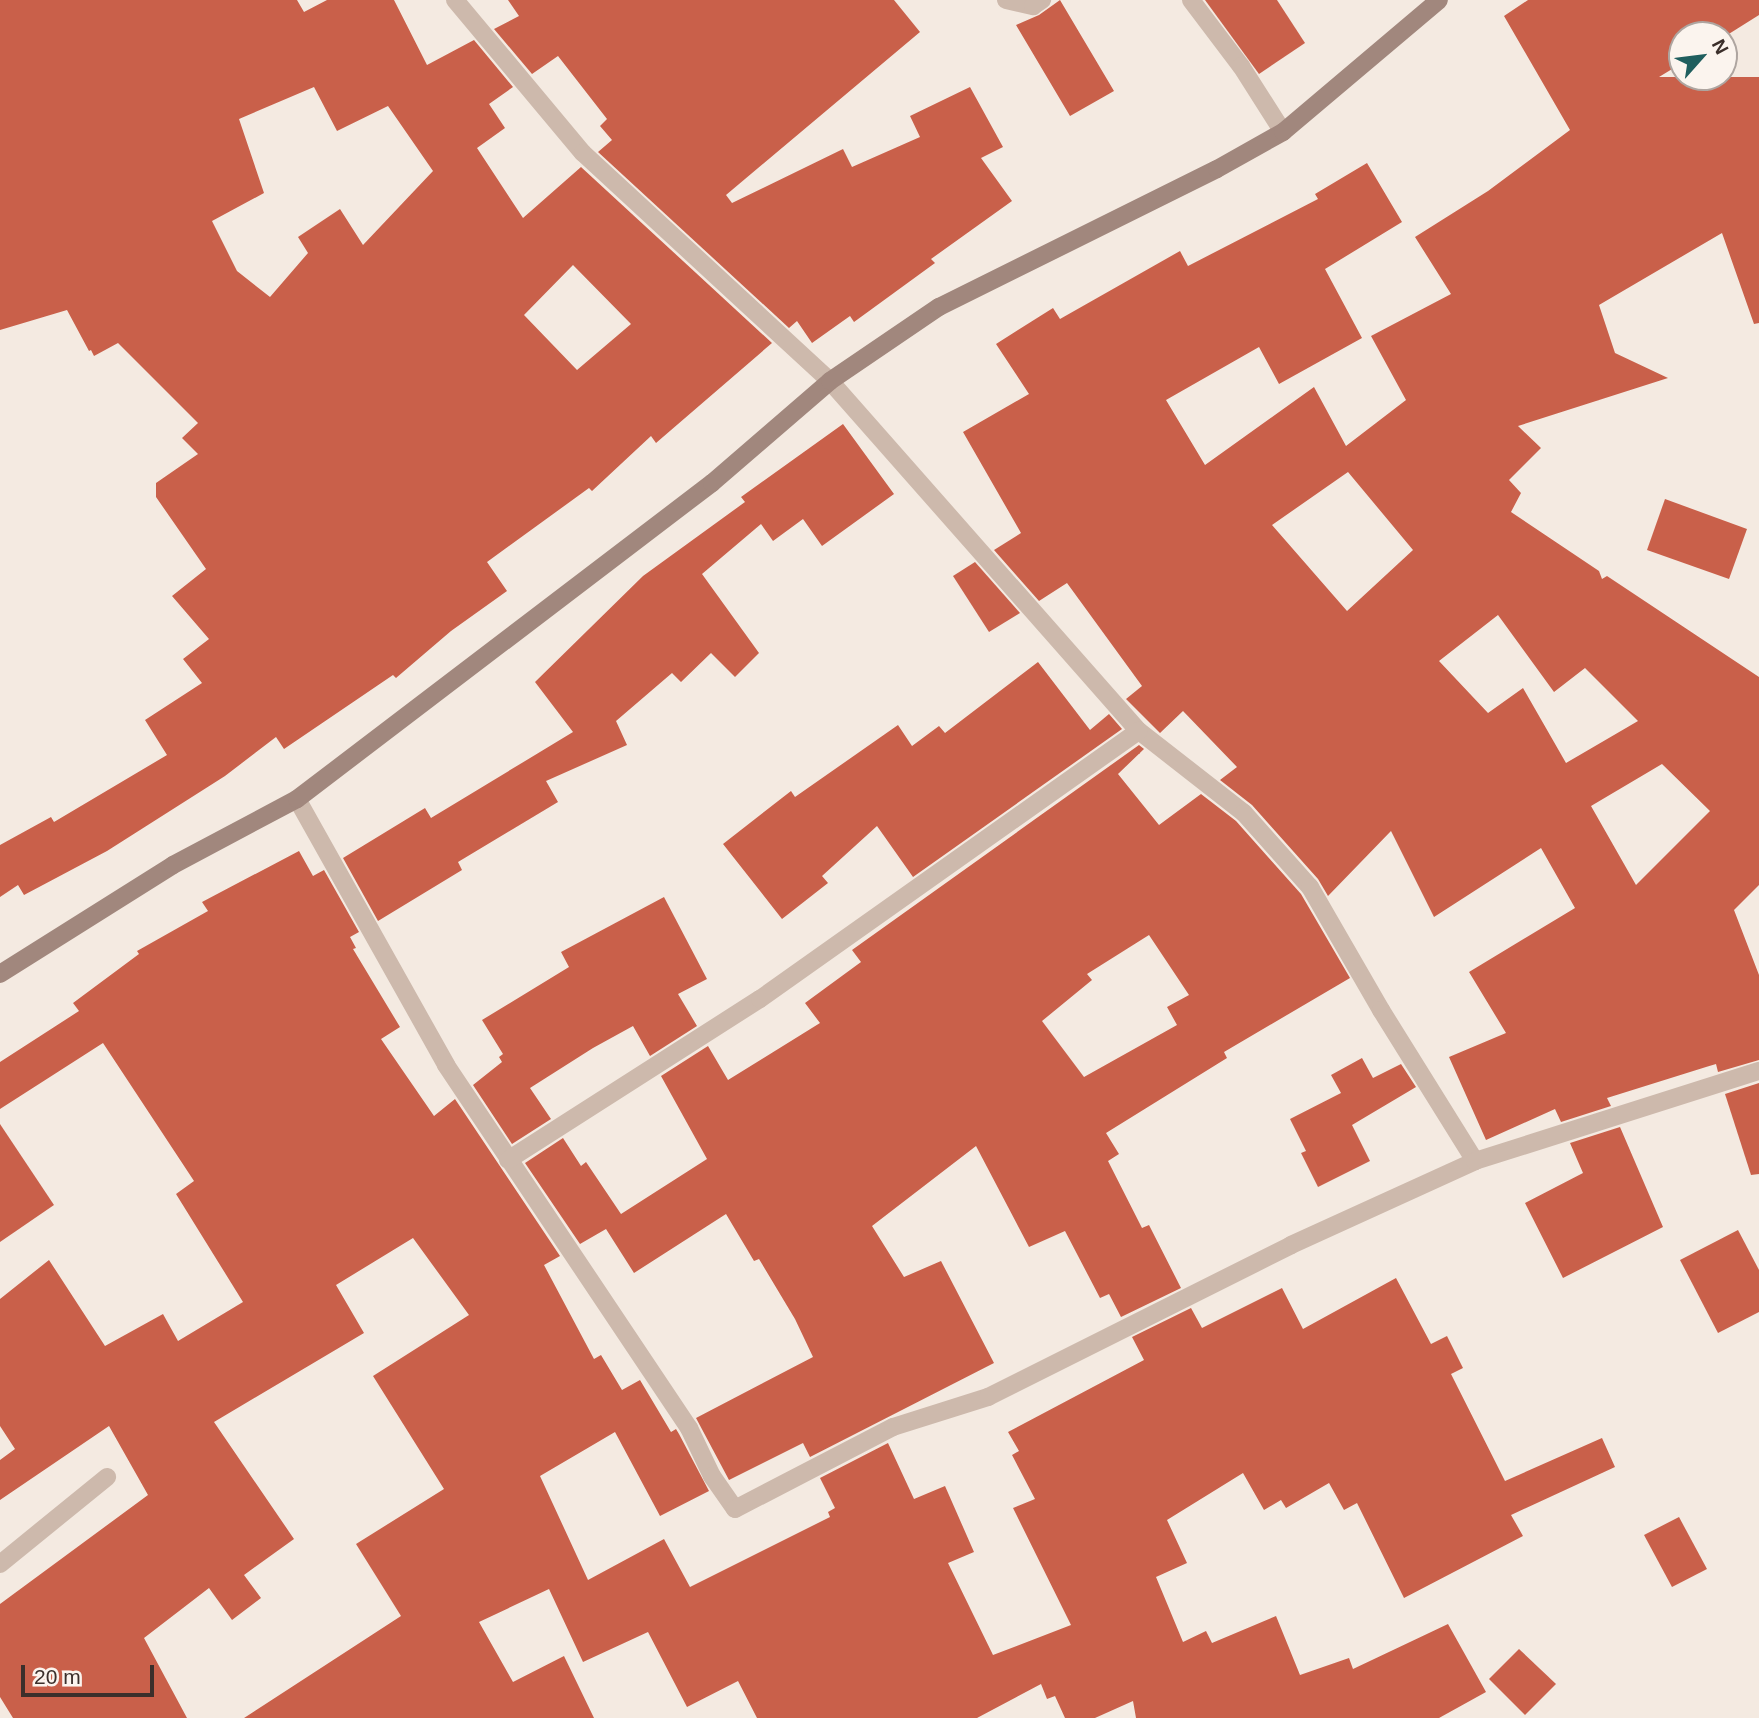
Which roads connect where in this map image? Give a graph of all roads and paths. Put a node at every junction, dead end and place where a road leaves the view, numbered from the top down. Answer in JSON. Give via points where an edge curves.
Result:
{"nodes":[{"id":1,"x":455,"y":0,"type":"edge"},
{"id":2,"x":1006,"y":0,"type":"edge"},
{"id":3,"x":1042,"y":0,"type":"edge"},
{"id":4,"x":1191,"y":0,"type":"edge"},
{"id":5,"x":1440,"y":0,"type":"edge"},
{"id":6,"x":1283,"y":132,"type":"junction"},
{"id":7,"x":830,"y":381,"type":"junction"},
{"id":8,"x":1139,"y":731,"type":"junction"},
{"id":9,"x":297,"y":799,"type":"junction"},
{"id":10,"x":0,"y":974,"type":"edge"},
{"id":11,"x":1759,"y":1071,"type":"edge"},
{"id":12,"x":509,"y":1160,"type":"junction"},
{"id":13,"x":1475,"y":1161,"type":"junction"},
{"id":14,"x":107,"y":1477,"type":"dead end"},
{"id":15,"x":0,"y":1564,"type":"edge"}],
"edges":[{"from":1,"to":7,"type":"street","via":[[583,153]]},
{"from":2,"to":3,"type":"street","via":[[1033,6]]},
{"from":4,"to":6,"type":"street"},
{"from":5,"to":6,"type":"main road"},
{"from":6,"to":7,"type":"main road","via":[[939,307]]},
{"from":7,"to":8,"type":"street"},
{"from":7,"to":9,"type":"main road","via":[[712,482]]},
{"from":8,"to":12,"type":"street","via":[[760,999]]},
{"from":8,"to":13,"type":"street","via":[[1244,813],[1310,887]]},
{"from":9,"to":10,"type":"main road","via":[[173,865]]},
{"from":9,"to":12,"type":"street","via":[[446,1065]]},
{"from":11,"to":13,"type":"street"},
{"from":12,"to":13,"type":"street","via":[[689,1428],[712,1476],[735,1509],[893,1427],[988,1397],[1291,1245]]},
{"from":14,"to":15,"type":"street"}]}
